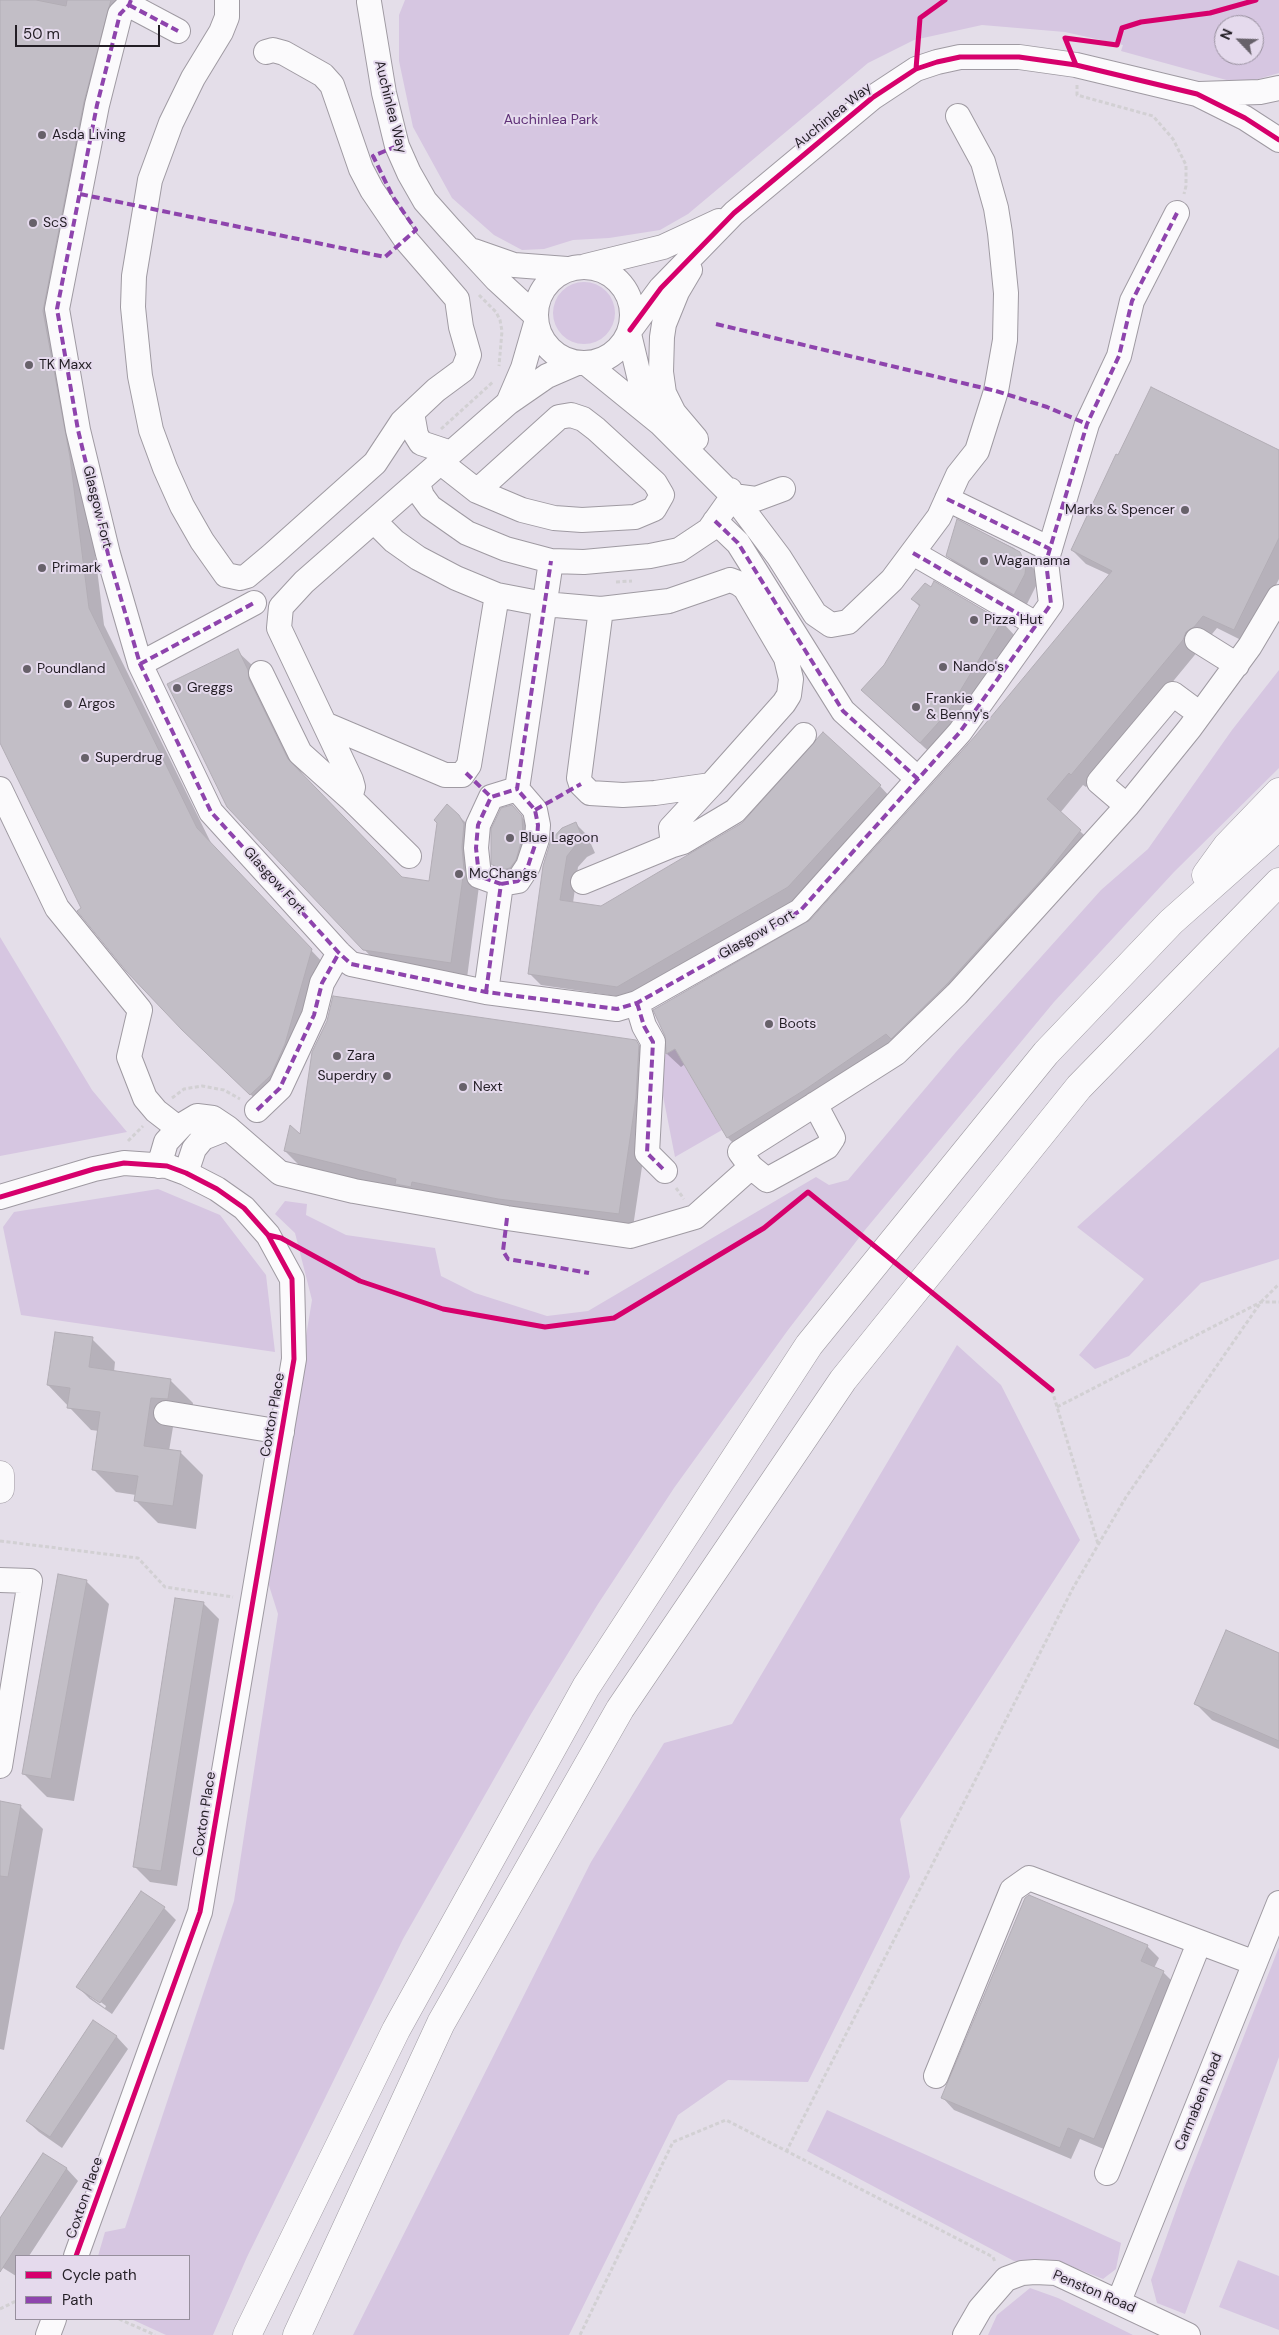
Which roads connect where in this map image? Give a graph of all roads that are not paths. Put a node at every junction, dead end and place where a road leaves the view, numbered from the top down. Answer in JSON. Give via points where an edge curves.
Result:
{"nodes":[{"id":1,"x":228,"y":0,"type":"edge"},
{"id":2,"x":373,"y":1,"type":"edge"},
{"id":3,"x":130,"y":3,"type":"edge"},
{"id":4,"x":178,"y":31,"type":"dead end"},
{"id":5,"x":266,"y":52,"type":"dead end"},
{"id":6,"x":1279,"y":88,"type":"edge"},
{"id":7,"x":1197,"y":94,"type":"junction"},
{"id":8,"x":958,"y":116,"type":"dead end"},
{"id":9,"x":1279,"y":140,"type":"edge"},
{"id":10,"x":734,"y":213,"type":"junction"},
{"id":11,"x":1177,"y":213,"type":"road end"},
{"id":12,"x":712,"y":237,"type":"junction"},
{"id":13,"x":470,"y":249,"type":"junction"},
{"id":14,"x":576,"y":268,"type":"junction"},
{"id":15,"x":536,"y":319,"type":"junction"},
{"id":16,"x":629,"y":332,"type":"junction"},
{"id":17,"x":581,"y":363,"type":"junction"},
{"id":18,"x":508,"y":403,"type":"junction"},
{"id":19,"x":412,"y":413,"type":"junction"},
{"id":20,"x":661,"y":424,"type":"junction"},
{"id":21,"x":445,"y":458,"type":"junction"},
{"id":22,"x":418,"y":484,"type":"junction"},
{"id":23,"x":783,"y":489,"type":"dead end"},
{"id":24,"x":477,"y":491,"type":"junction"},
{"id":25,"x":733,"y":496,"type":"junction"},
{"id":26,"x":946,"y":499,"type":"junction"},
{"id":27,"x":715,"y":521,"type":"junction"},
{"id":28,"x":375,"y":522,"type":"junction"},
{"id":29,"x":1050,"y":549,"type":"junction"},
{"id":30,"x":912,"y":553,"type":"junction"},
{"id":31,"x":551,"y":561,"type":"junction"},
{"id":32,"x":497,"y":595,"type":"junction"},
{"id":33,"x":1279,"y":597,"type":"edge"},
{"id":34,"x":254,"y":603,"type":"dead end"},
{"id":35,"x":544,"y":604,"type":"junction"},
{"id":36,"x":601,"y":608,"type":"junction"},
{"id":37,"x":1036,"y":624,"type":"junction"},
{"id":38,"x":1196,"y":640,"type":"dead end"},
{"id":39,"x":140,"y":664,"type":"junction"},
{"id":40,"x":1237,"y":665,"type":"junction"},
{"id":41,"x":261,"y":673,"type":"dead end"},
{"id":42,"x":1200,"y":714,"type":"junction"},
{"id":43,"x":326,"y":725,"type":"junction"},
{"id":44,"x":804,"y":735,"type":"dead end"},
{"id":45,"x":918,"y":779,"type":"junction"},
{"id":46,"x":711,"y":785,"type":"junction"},
{"id":47,"x":0,"y":789,"type":"edge"},
{"id":48,"x":517,"y":789,"type":"junction"},
{"id":49,"x":1279,"y":792,"type":"edge"},
{"id":50,"x":350,"y":798,"type":"junction"},
{"id":51,"x":1126,"y":806,"type":"junction"},
{"id":52,"x":1279,"y":826,"type":"edge"},
{"id":53,"x":673,"y":845,"type":"junction"},
{"id":54,"x":409,"y":856,"type":"dead end"},
{"id":55,"x":583,"y":882,"type":"dead end"},
{"id":56,"x":1279,"y":882,"type":"edge"},
{"id":57,"x":501,"y":884,"type":"junction"},
{"id":58,"x":1171,"y":922,"type":"junction"},
{"id":59,"x":339,"y":953,"type":"junction"},
{"id":60,"x":486,"y":992,"type":"junction"},
{"id":61,"x":637,"y":1003,"type":"junction"},
{"id":62,"x":815,"y":1104,"type":"junction"},
{"id":63,"x":257,"y":1110,"type":"dead end"},
{"id":64,"x":178,"y":1128,"type":"junction"},
{"id":65,"x":228,"y":1128,"type":"junction"},
{"id":66,"x":159,"y":1166,"type":"junction"},
{"id":67,"x":752,"y":1168,"type":"junction"},
{"id":68,"x":665,"y":1171,"type":"road end"},
{"id":69,"x":186,"y":1173,"type":"junction"},
{"id":70,"x":0,"y":1197,"type":"edge"},
{"id":71,"x":166,"y":1413,"type":"dead end"},
{"id":72,"x":282,"y":1432,"type":"junction"},
{"id":73,"x":0,"y":1475,"type":"edge"},
{"id":74,"x":0,"y":1489,"type":"edge"},
{"id":75,"x":0,"y":1580,"type":"edge"},
{"id":76,"x":0,"y":1766,"type":"edge"},
{"id":77,"x":1279,"y":1903,"type":"edge"},
{"id":78,"x":1199,"y":1943,"type":"junction"},
{"id":79,"x":1255,"y":1963,"type":"junction"},
{"id":80,"x":936,"y":2076,"type":"dead end"},
{"id":81,"x":1108,"y":2173,"type":"dead end"},
{"id":82,"x":76,"y":2255,"type":"edge"},
{"id":83,"x":1119,"y":2301,"type":"junction"},
{"id":84,"x":54,"y":2320,"type":"edge"},
{"id":85,"x":48,"y":2335,"type":"edge"},
{"id":86,"x":247,"y":2335,"type":"edge"},
{"id":87,"x":297,"y":2335,"type":"edge"},
{"id":88,"x":965,"y":2335,"type":"edge"},
{"id":89,"x":1188,"y":2335,"type":"edge"}],
"edges":[{"from":1,"to":19,"type":"street","via":[[221,32],[171,123],[153,172],[134,276],[134,333],[147,413],[182,506],[224,572],[229,577],[244,578],[375,463],[392,435]]},
{"from":2,"to":13,"type":"street","name":"Auchinlea Way","via":[[384,93],[397,146],[425,201]]},
{"from":3,"to":4,"type":"street","name":"Glasgow Fort"},
{"from":3,"to":39,"type":"street","name":"Glasgow Fort","via":[[120,14],[97,105],[57,309],[78,430],[108,554]]},
{"from":5,"to":19,"type":"street","via":[[284,53],[328,80],[336,93],[361,169],[372,190],[406,240],[457,299],[468,360],[463,370]]},
{"from":6,"to":7,"type":"street","name":"Auchinlea Way","via":[[1260,92]]},
{"from":7,"to":9,"type":"street","name":"Auchinlea Way","via":[[1245,118]]},
{"from":7,"to":10,"type":"street","name":"Auchinlea Way","via":[[1076,65],[1019,57],[960,57],[916,69],[872,98]]},
{"from":8,"to":26,"type":"street","via":[[983,162],[996,208],[1006,292],[1005,340],[996,391],[977,451],[958,475]]},
{"from":10,"to":12,"type":"street","name":"Auchinlea Way"},
{"from":10,"to":14,"type":"street","name":"Auchinlea Way","via":[[663,247]]},
{"from":11,"to":29,"type":"street","via":[[1132,301],[1119,356],[1087,424]]},
{"from":12,"to":16,"type":"street","name":"Auchinlea Way","via":[[661,288]]},
{"from":12,"to":25,"type":"street","via":[[670,309],[662,336],[660,372],[664,393],[674,412],[714,460]]},
{"from":13,"to":14,"type":"street","name":"Auchinlea Way","via":[[514,265]]},
{"from":13,"to":15,"type":"street","name":"Auchinlea Way"},
{"from":14,"to":15,"type":"street","via":[[553,278],[542,290]]},
{"from":14,"to":16,"type":"street","via":[[599,268],[612,275],[625,289],[633,316]]},
{"from":15,"to":17,"type":"street","via":[[544,342],[553,352]]},
{"from":15,"to":18,"type":"street","via":[[523,368]]},
{"from":16,"to":17,"type":"street","via":[[613,354],[600,361]]},
{"from":16,"to":20,"type":"street","via":[[640,380]]},
{"from":17,"to":18,"type":"street","via":[[547,376]]},
{"from":17,"to":20,"type":"street"},
{"from":18,"to":21,"type":"street"},
{"from":19,"to":21,"type":"street","via":[[421,443]]},
{"from":20,"to":25,"type":"street"},
{"from":21,"to":22,"type":"street"},
{"from":21,"to":24,"type":"street"},
{"from":22,"to":28,"type":"street"},
{"from":22,"to":31,"type":"street","via":[[425,502],[461,529],[506,549]]},
{"from":23,"to":25,"type":"street","via":[[756,499]]},
{"from":24,"to":24,"type":"street","via":[[522,510],[554,518],[582,520],[635,517],[649,513],[659,505],[662,495],[655,483],[596,429],[583,419],[571,416],[559,417]]},
{"from":25,"to":27,"type":"street"},
{"from":25,"to":30,"type":"street","via":[[779,557],[815,614],[831,625],[848,622],[892,580]]},
{"from":26,"to":29,"type":"street"},
{"from":26,"to":30,"type":"street","via":[[938,517]]},
{"from":27,"to":31,"type":"street","via":[[701,538],[680,550],[615,560]]},
{"from":27,"to":45,"type":"street","via":[[738,543],[843,711]]},
{"from":28,"to":32,"type":"street","via":[[418,558]]},
{"from":28,"to":43,"type":"street","via":[[291,594],[281,607],[279,628]]},
{"from":29,"to":37,"type":"street","name":"Glasgow Fort","via":[[1046,562],[1050,604]]},
{"from":30,"to":37,"type":"street"},
{"from":31,"to":35,"type":"street"},
{"from":32,"to":35,"type":"street"},
{"from":32,"to":43,"type":"street","via":[[476,733],[466,773],[444,775]]},
{"from":33,"to":40,"type":"street"},
{"from":34,"to":39,"type":"street"},
{"from":35,"to":36,"type":"street"},
{"from":35,"to":48,"type":"street"},
{"from":36,"to":46,"type":"street","via":[[582,745],[581,784],[590,793],[623,794]]},
{"from":36,"to":46,"type":"street","via":[[677,599],[730,580],[746,588],[786,658],[791,679],[789,695]]},
{"from":37,"to":45,"type":"street","name":"Glasgow Fort","via":[[960,732]]},
{"from":38,"to":40,"type":"street"},
{"from":39,"to":59,"type":"street","name":"Glasgow Fort","via":[[211,812]]},
{"from":40,"to":42,"type":"street"},
{"from":41,"to":50,"type":"street","via":[[300,753]]},
{"from":42,"to":51,"type":"street"},
{"from":42,"to":51,"type":"street","via":[[1174,694],[1099,782]]},
{"from":43,"to":50,"type":"street","via":[[354,787]]},
{"from":44,"to":53,"type":"street","via":[[735,811]]},
{"from":45,"to":61,"type":"street","name":"Glasgow Fort","via":[[800,911]]},
{"from":46,"to":53,"type":"street","via":[[671,828]]},
{"from":47,"to":64,"type":"street","via":[[57,908],[140,1010],[129,1057],[145,1098]]},
{"from":48,"to":57,"type":"street","via":[[535,810],[537,839],[528,866],[518,882]]},
{"from":48,"to":57,"type":"street","via":[[491,797],[478,826],[479,876]]},
{"from":49,"to":58,"type":"main road","via":[[1228,846]]},
{"from":50,"to":54,"type":"street"},
{"from":51,"to":62,"type":"street","via":[[957,994],[896,1053]]},
{"from":52,"to":58,"type":"main road"},
{"from":53,"to":55,"type":"street"},
{"from":56,"to":87,"type":"main road","via":[[1079,1087],[843,1380],[670,1635],[620,1709],[441,2023]]},
{"from":57,"to":60,"type":"street"},
{"from":58,"to":86,"type":"main road","via":[[1046,1053],[803,1354],[586,1687],[396,2030]]},
{"from":59,"to":60,"type":"street","name":"Glasgow Fort","via":[[351,964]]},
{"from":59,"to":63,"type":"street","via":[[322,983],[314,1015],[280,1088]]},
{"from":60,"to":61,"type":"street","name":"Glasgow Fort","via":[[617,1009]]},
{"from":61,"to":68,"type":"street","via":[[644,1026],[654,1042],[646,1153]]},
{"from":62,"to":67,"type":"street","via":[[740,1152]]},
{"from":62,"to":67,"type":"street","via":[[833,1138],[827,1147],[767,1180]]},
{"from":64,"to":65,"type":"street","via":[[197,1116],[213,1118]]},
{"from":64,"to":66,"type":"street","via":[[166,1142]]},
{"from":65,"to":67,"type":"street","via":[[280,1173],[354,1191],[630,1236],[695,1217]]},
{"from":65,"to":69,"type":"street","via":[[203,1138],[194,1149]]},
{"from":66,"to":69,"type":"street","name":"Coxton Place"},
{"from":66,"to":70,"type":"street","name":"Coxton Place","via":[[124,1163]]},
{"from":69,"to":72,"type":"street","name":"Coxton Place","via":[[244,1208],[268,1235],[292,1279],[294,1359]]},
{"from":71,"to":72,"type":"street"},
{"from":72,"to":82,"type":"street","name":"Coxton Place","via":[[200,1912]]},
{"from":73,"to":74,"type":"main road"},
{"from":75,"to":76,"type":"street","via":[[30,1581]]},
{"from":77,"to":79,"type":"street","name":"Carmaben Road"},
{"from":78,"to":79,"type":"street"},
{"from":78,"to":80,"type":"street","via":[[1029,1878],[1012,1890]]},
{"from":78,"to":81,"type":"street"},
{"from":79,"to":83,"type":"street","name":"Carmaben Road"},
{"from":83,"to":88,"type":"street","name":"Penston Road","via":[[1056,2274],[1035,2272],[1006,2279],[980,2310]]},
{"from":83,"to":89,"type":"street","name":"Penston Road"},
{"from":84,"to":85,"type":"street"}]}
